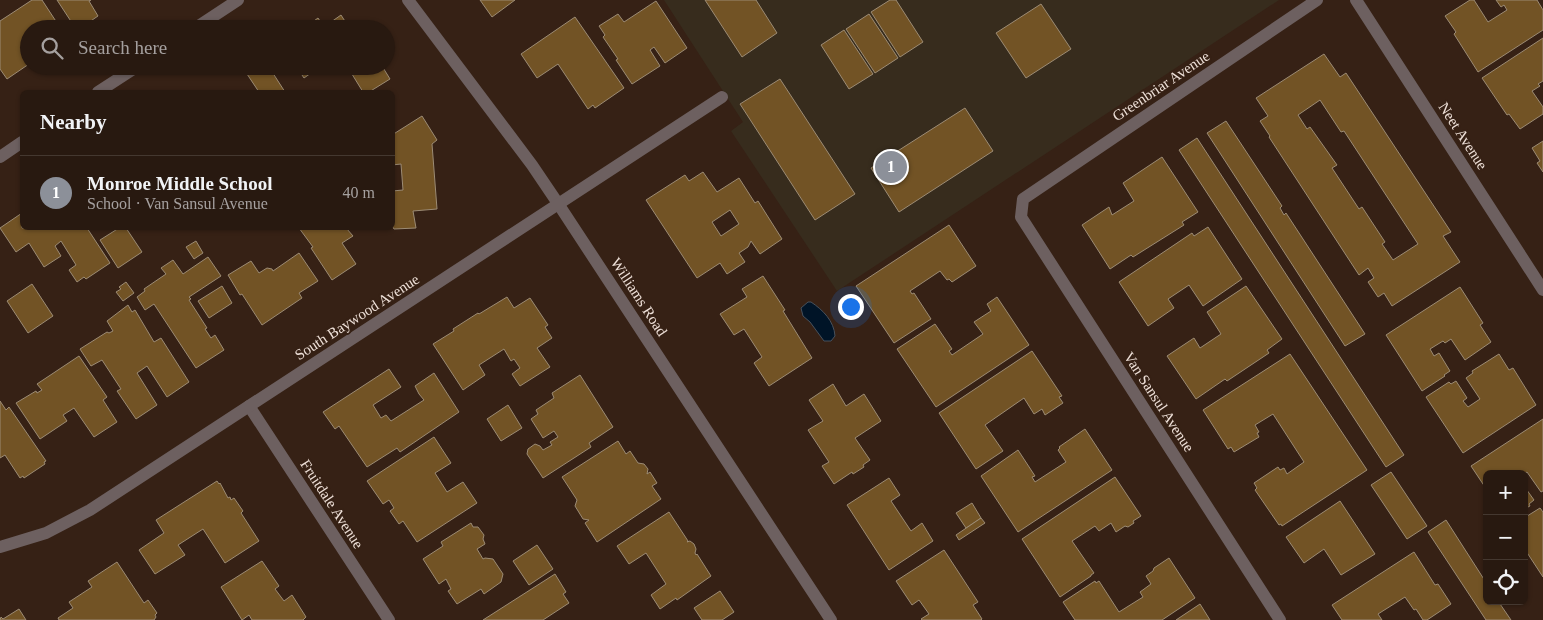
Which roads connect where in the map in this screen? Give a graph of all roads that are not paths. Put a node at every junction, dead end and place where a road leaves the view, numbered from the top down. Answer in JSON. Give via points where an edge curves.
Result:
{"nodes":[{"id":1,"x":238,"y":0,"type":"edge"},
{"id":2,"x":408,"y":0,"type":"edge"},
{"id":3,"x":1316,"y":0,"type":"edge"},
{"id":4,"x":1356,"y":0,"type":"edge"},
{"id":5,"x":208,"y":20,"type":"edge"},
{"id":6,"x":124,"y":75,"type":"edge"},
{"id":7,"x":101,"y":90,"type":"edge"},
{"id":8,"x":722,"y":97,"type":"dead end"},
{"id":9,"x":20,"y":143,"type":"edge"},
{"id":10,"x":0,"y":157,"type":"edge"},
{"id":11,"x":1023,"y":199,"type":"joint"},
{"id":12,"x":559,"y":205,"type":"junction"},
{"id":13,"x":1543,"y":290,"type":"edge"},
{"id":14,"x":249,"y":406,"type":"junction"},
{"id":15,"x":0,"y":547,"type":"edge"},
{"id":16,"x":388,"y":620,"type":"edge"},
{"id":17,"x":831,"y":620,"type":"edge"},
{"id":18,"x":1280,"y":620,"type":"edge"}],
"edges":[{"from":1,"to":5,"type":"street"},
{"from":2,"to":12,"type":"street","name":"Williams Road"},
{"from":3,"to":11,"type":"street","name":"Greenbriar Avenue"},
{"from":4,"to":13,"type":"street","name":"Neet Avenue"},
{"from":6,"to":7,"type":"street"},
{"from":8,"to":12,"type":"street","name":"South Baywood Avenue"},
{"from":9,"to":10,"type":"street"},
{"from":11,"to":18,"type":"street","name":"Van Sansul Avenue","via":[[1021,217]]},
{"from":12,"to":14,"type":"street","name":"South Baywood Avenue"},
{"from":12,"to":17,"type":"street","name":"Williams Road"},
{"from":14,"to":15,"type":"street","name":"South Baywood Avenue","via":[[90,510],[46,533]]},
{"from":14,"to":16,"type":"street","name":"Fruitdale Avenue"}]}
